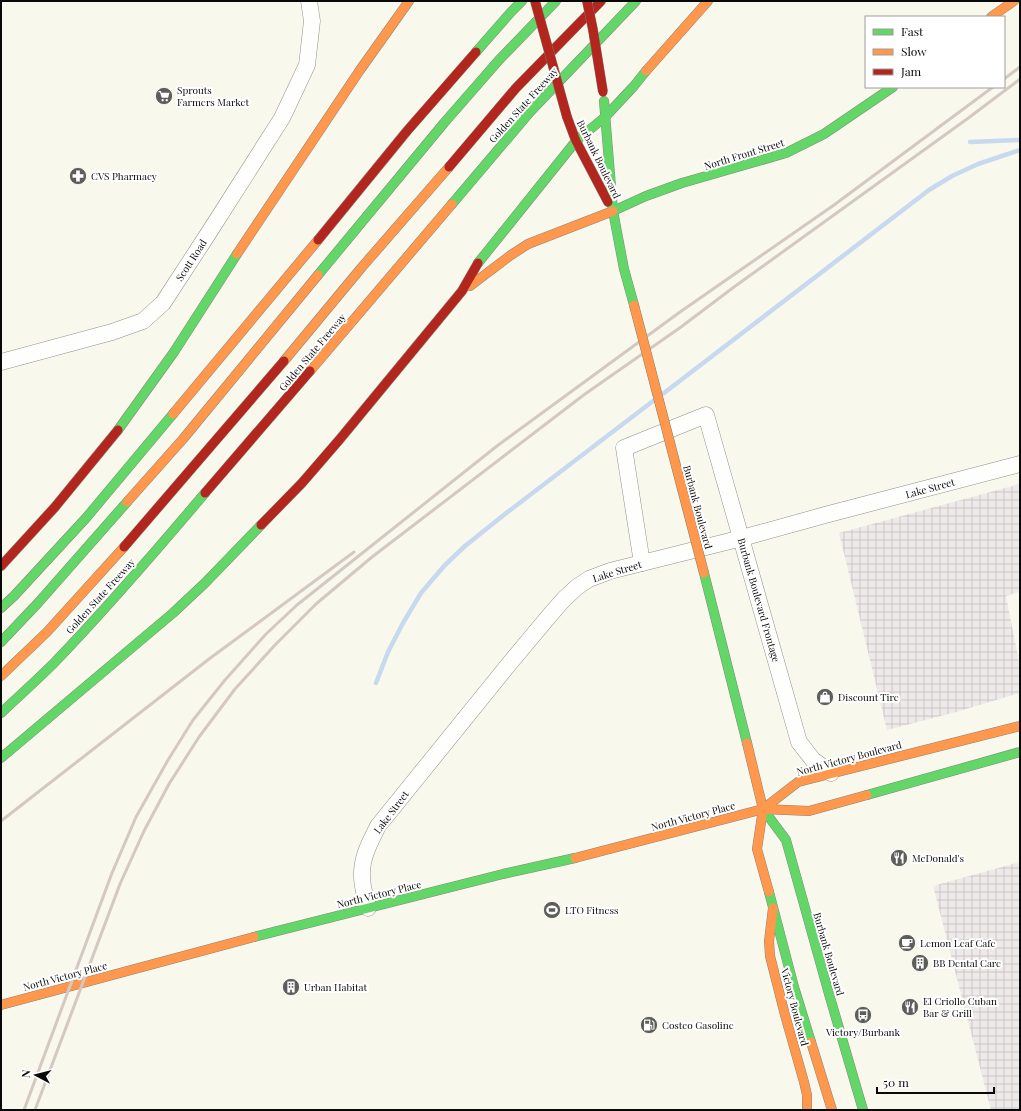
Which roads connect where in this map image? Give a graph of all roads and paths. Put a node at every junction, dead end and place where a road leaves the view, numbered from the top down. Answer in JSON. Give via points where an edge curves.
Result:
{"nodes":[{"id":1,"x":309,"y":1,"type":"edge"},
{"id":2,"x":409,"y":1,"type":"edge"},
{"id":3,"x":522,"y":1,"type":"edge"},
{"id":4,"x":535,"y":1,"type":"edge"},
{"id":5,"x":556,"y":1,"type":"edge"},
{"id":6,"x":586,"y":1,"type":"edge"},
{"id":7,"x":601,"y":1,"type":"edge"},
{"id":8,"x":636,"y":1,"type":"edge"},
{"id":9,"x":708,"y":1,"type":"edge"},
{"id":10,"x":1014,"y":1,"type":"edge"},
{"id":11,"x":992,"y":16,"type":"edge"},
{"id":12,"x":892,"y":88,"type":"edge"},
{"id":13,"x":605,"y":117,"type":"junction"},
{"id":14,"x":576,"y":141,"type":"junction"},
{"id":15,"x":613,"y":211,"type":"junction"},
{"id":16,"x":462,"y":291,"type":"junction"},
{"id":17,"x":1,"y":362,"type":"edge"},
{"id":18,"x":1020,"y":464,"type":"edge"},
{"id":19,"x":742,"y":538,"type":"junction"},
{"id":20,"x":642,"y":563,"type":"junction"},
{"id":21,"x":1,"y":566,"type":"edge"},
{"id":22,"x":1,"y":608,"type":"edge"},
{"id":23,"x":1,"y":642,"type":"edge"},
{"id":24,"x":1,"y":676,"type":"edge"},
{"id":25,"x":1,"y":713,"type":"edge"},
{"id":26,"x":1020,"y":726,"type":"edge"},
{"id":27,"x":1020,"y":752,"type":"edge"},
{"id":28,"x":1,"y":758,"type":"edge"},
{"id":29,"x":832,"y":773,"type":"junction"},
{"id":30,"x":763,"y":809,"type":"junction"},
{"id":31,"x":368,"y":908,"type":"junction"},
{"id":32,"x":773,"y":908,"type":"junction"},
{"id":33,"x":1,"y":1005,"type":"edge"},
{"id":34,"x":807,"y":1110,"type":"edge"},
{"id":35,"x":832,"y":1110,"type":"edge"},
{"id":36,"x":863,"y":1110,"type":"edge"}],
"edges":[{"from":1,"to":17,"type":"street","name":"Scott Road","via":[[312,21],[307,65],[282,118],[163,303],[143,321]]},
{"from":2,"to":21,"type":"main road","via":[[127,418],[55,507]]},
{"from":3,"to":22,"type":"main road","via":[[407,131],[86,518]]},
{"from":4,"to":14,"type":"main road","name":"Burbank Boulevard","bridge":true},
{"from":5,"to":23,"type":"main road","via":[[499,60],[444,123],[183,439]]},
{"from":6,"to":13,"type":"main road","name":"Burbank Boulevard","bridge":true,"via":[[593,30]]},
{"from":7,"to":24,"type":"main road","via":[[516,88],[120,553],[47,632]]},
{"from":8,"to":25,"type":"main road","name":"Golden State Freeway","via":[[530,112],[136,574],[53,664]]},
{"from":9,"to":13,"type":"main road"},
{"from":10,"to":11,"type":"main road"},
{"from":12,"to":15,"type":"main road","name":"North Front Street","via":[[824,134],[786,153],[646,196]]},
{"from":13,"to":14,"type":"main road"},
{"from":13,"to":15,"type":"main road","name":"Burbank Boulevard"},
{"from":14,"to":15,"type":"main road","name":"Burbank Boulevard"},
{"from":14,"to":16,"type":"main road","via":[[478,263]]},
{"from":15,"to":16,"type":"main road","name":"North Front Street","via":[[528,244]]},
{"from":15,"to":30,"type":"main road","name":"Burbank Boulevard","bridge":true,"via":[[624,269]]},
{"from":16,"to":28,"type":"main road","via":[[302,483],[205,583]]},
{"from":18,"to":19,"type":"street","name":"Lake Street"},
{"from":19,"to":20,"type":"street","name":"Lake Street"},
{"from":19,"to":20,"type":"street","name":"Burbank Boulevard Frontage","via":[[706,415],[624,448]]},
{"from":19,"to":29,"type":"street","name":"Burbank Boulevard Frontage","via":[[799,742],[813,760]]},
{"from":20,"to":31,"type":"street","name":"Lake Street","via":[[589,579],[564,599],[378,826],[362,866]]},
{"from":26,"to":29,"type":"main road","name":"North Victory Boulevard"},
{"from":27,"to":30,"type":"main road","via":[[809,811]]},
{"from":29,"to":30,"type":"main road","name":"North Victory Boulevard","via":[[798,782]]},
{"from":30,"to":31,"type":"main road","name":"North Victory Place"},
{"from":30,"to":32,"type":"main road","name":"Burbank Boulevard","via":[[757,849]]},
{"from":30,"to":36,"type":"main road","name":"Burbank Boulevard","via":[[786,840]]},
{"from":31,"to":33,"type":"main road","name":"North Victory Place"},
{"from":32,"to":34,"type":"main road","name":"Victory Boulevard","via":[[770,956],[804,1082]]},
{"from":32,"to":35,"type":"main road","name":"Burbank Boulevard"}]}
